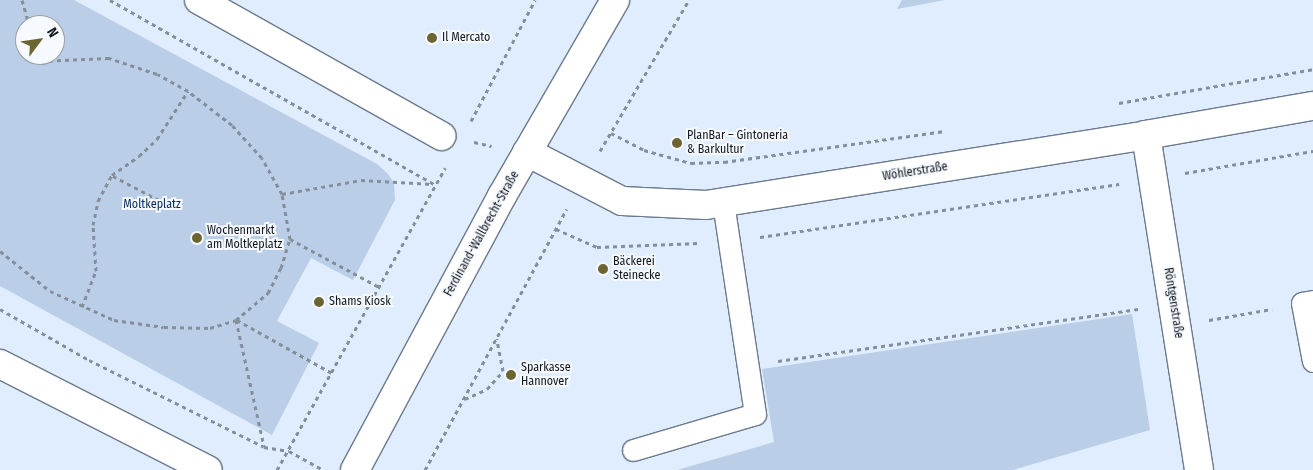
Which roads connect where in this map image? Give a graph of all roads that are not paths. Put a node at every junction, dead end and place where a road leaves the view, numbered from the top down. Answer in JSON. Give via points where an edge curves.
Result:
{"nodes":[{"id":1,"x":199,"y":0,"type":"edge"},
{"id":2,"x":614,"y":0,"type":"edge"},
{"id":3,"x":1313,"y":106,"type":"edge"},
{"id":4,"x":1146,"y":135,"type":"junction"},
{"id":5,"x":451,"y":138,"type":"road end"},
{"id":6,"x":527,"y":152,"type":"junction"},
{"id":7,"x":723,"y":202,"type":"junction"},
{"id":8,"x":1308,"y":302,"type":"edge"},
{"id":9,"x":1313,"y":361,"type":"edge"},
{"id":10,"x":0,"y":364,"type":"edge"},
{"id":11,"x":633,"y":450,"type":"dead end"},
{"id":12,"x":208,"y":470,"type":"edge"},
{"id":13,"x":355,"y":470,"type":"edge"},
{"id":14,"x":1199,"y":470,"type":"edge"}],
"edges":[{"from":1,"to":5,"type":"street"},
{"from":2,"to":6,"type":"street","name":"Ferdinand-Wallbrecht-Straße"},
{"from":3,"to":4,"type":"street","name":"Wöhlerstraße"},
{"from":4,"to":7,"type":"street","name":"Wöhlerstraße"},
{"from":4,"to":14,"type":"street","name":"Röntgenstraße"},
{"from":6,"to":7,"type":"street","name":"Wöhlerstraße","via":[[622,201],[706,205]]},
{"from":6,"to":13,"type":"street","name":"Ferdinand-Wallbrecht-Straße"},
{"from":7,"to":11,"type":"lane","via":[[755,414]]},
{"from":8,"to":9,"type":"lane"},
{"from":10,"to":12,"type":"street"}]}
